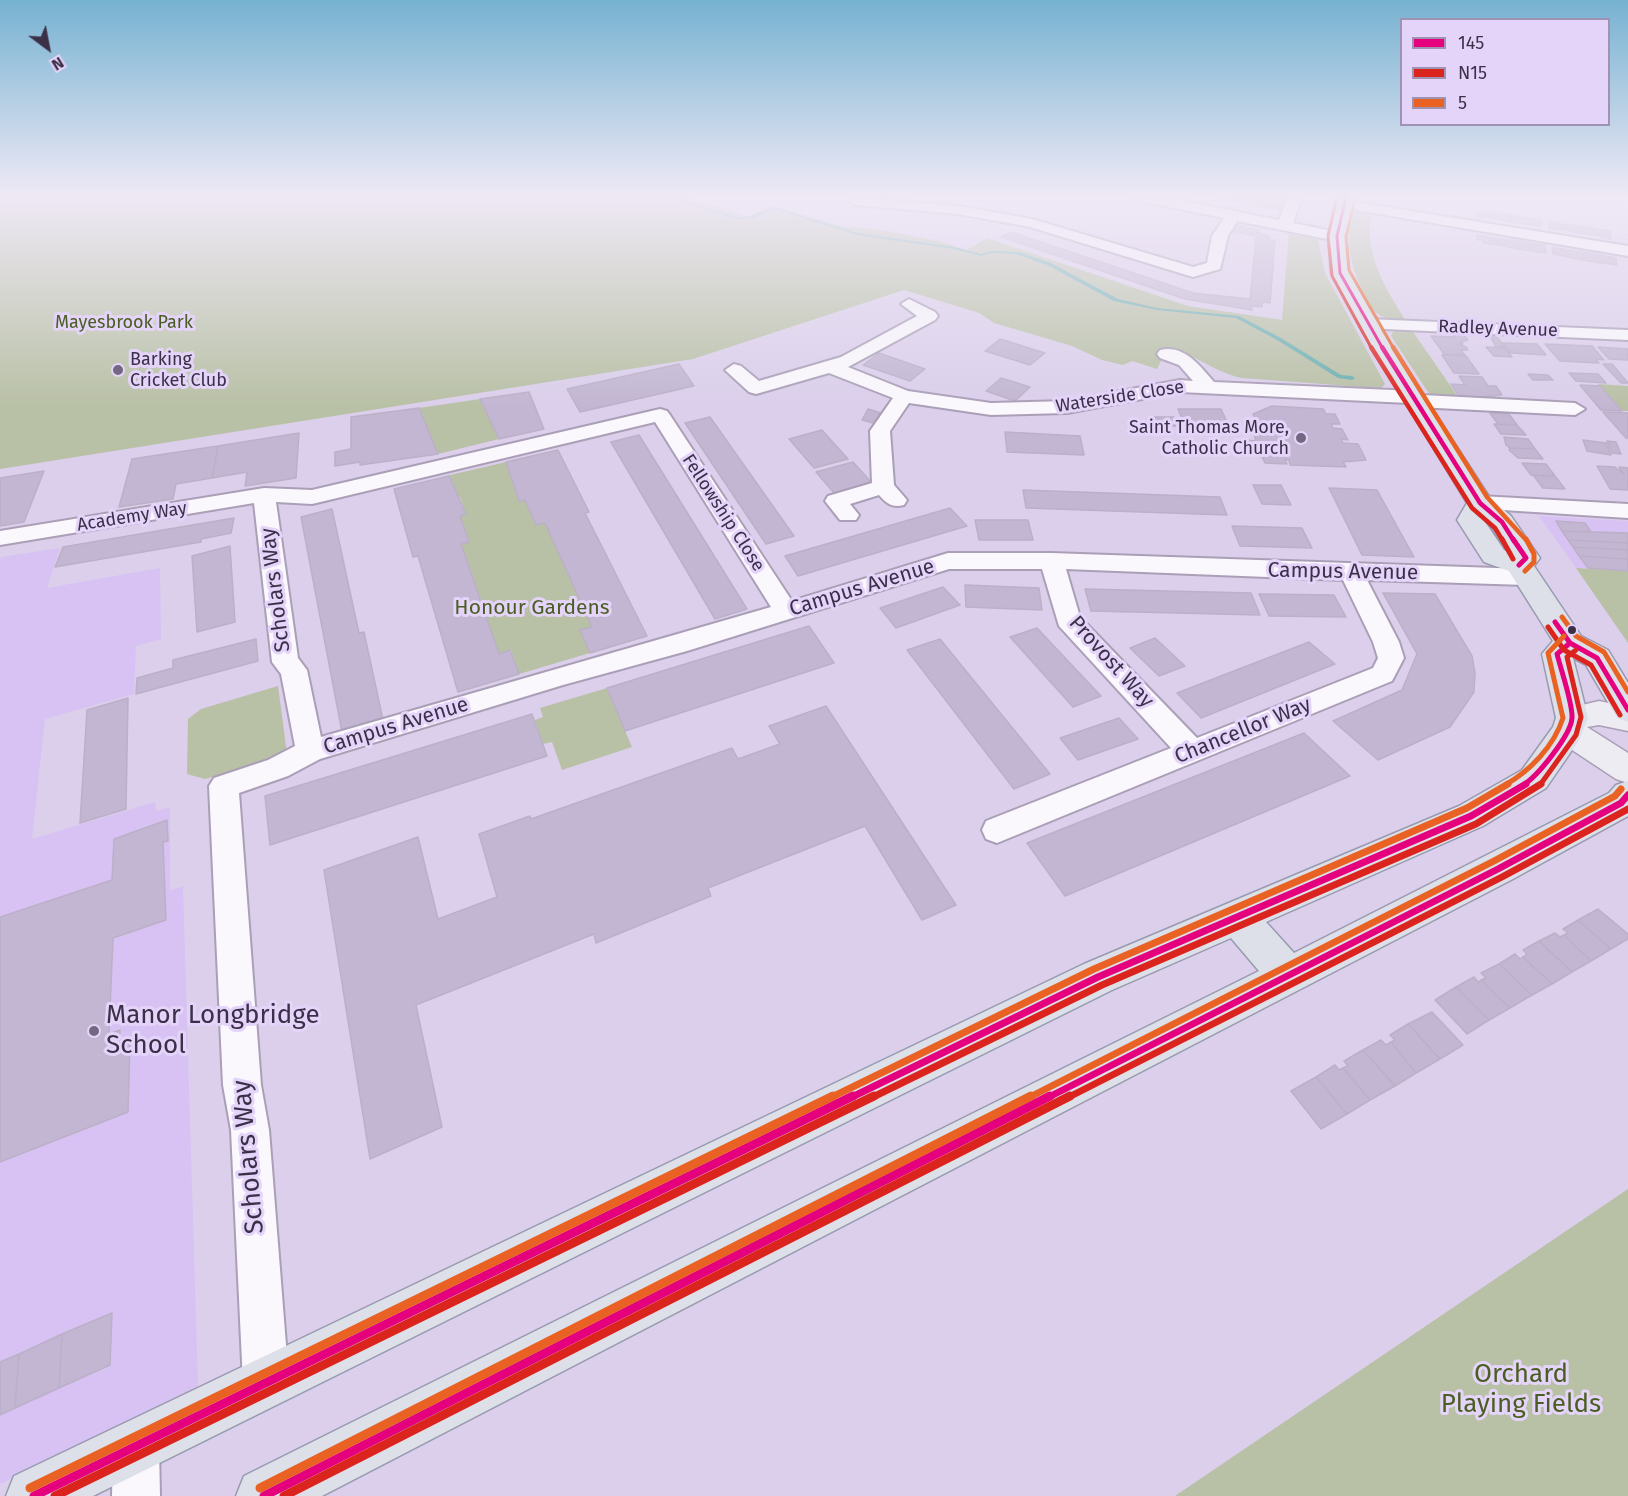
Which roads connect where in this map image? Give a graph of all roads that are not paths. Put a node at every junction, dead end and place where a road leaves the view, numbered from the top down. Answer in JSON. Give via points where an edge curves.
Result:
{"nodes":[{"id":1,"x":1176,"y":267,"type":"edge"},
{"id":2,"x":1211,"y":267,"type":"edge"},
{"id":3,"x":1340,"y":267,"type":"edge"},
{"id":4,"x":909,"y":304,"type":"dead end"},
{"id":5,"x":1368,"y":324,"type":"junction"},
{"id":6,"x":1628,"y":335,"type":"edge"},
{"id":7,"x":1166,"y":354,"type":"dead end"},
{"id":8,"x":831,"y":367,"type":"junction"},
{"id":9,"x":734,"y":370,"type":"dead end"},
{"id":10,"x":1208,"y":386,"type":"junction"},
{"id":11,"x":904,"y":396,"type":"junction"},
{"id":12,"x":1415,"y":399,"type":"junction"},
{"id":13,"x":1575,"y":409,"type":"dead end"},
{"id":14,"x":660,"y":415,"type":"joint"},
{"id":15,"x":264,"y":495,"type":"junction"},
{"id":16,"x":1480,"y":503,"type":"junction"},
{"id":17,"x":1628,"y":511,"type":"edge"},
{"id":18,"x":848,"y":515,"type":"dead end"},
{"id":19,"x":0,"y":538,"type":"edge"},
{"id":20,"x":1051,"y":561,"type":"junction"},
{"id":21,"x":1522,"y":571,"type":"junction"},
{"id":22,"x":1351,"y":572,"type":"junction"},
{"id":23,"x":786,"y":611,"type":"junction"},
{"id":24,"x":1570,"y":643,"type":"junction"},
{"id":25,"x":1628,"y":710,"type":"edge"},
{"id":26,"x":1628,"y":719,"type":"edge"},
{"id":27,"x":1570,"y":725,"type":"junction"},
{"id":28,"x":310,"y":751,"type":"junction"},
{"id":29,"x":1192,"y":751,"type":"junction"},
{"id":30,"x":1628,"y":770,"type":"edge"},
{"id":31,"x":224,"y":786,"type":"joint"},
{"id":32,"x":1628,"y":795,"type":"edge"},
{"id":33,"x":997,"y":830,"type":"dead end"},
{"id":34,"x":1237,"y":917,"type":"junction"},
{"id":35,"x":1288,"y":975,"type":"junction"},
{"id":36,"x":266,"y":1383,"type":"junction"},
{"id":37,"x":136,"y":1447,"type":"junction"},
{"id":38,"x":34,"y":1496,"type":"edge"},
{"id":39,"x":136,"y":1496,"type":"edge"},
{"id":40,"x":264,"y":1496,"type":"edge"}],
"edges":[{"from":1,"to":2,"type":"street","via":[[1193,272]]},
{"from":3,"to":5,"type":"main road"},
{"from":4,"to":8,"type":"street","via":[[929,316]]},
{"from":5,"to":6,"type":"street","name":"Radley Avenue"},
{"from":5,"to":12,"type":"main road"},
{"from":7,"to":10,"type":"street","via":[[1186,361]]},
{"from":8,"to":9,"type":"street","via":[[756,388]]},
{"from":8,"to":11,"type":"street","name":"Waterside Close"},
{"from":10,"to":11,"type":"street","name":"Waterside Close","via":[[1162,389],[1067,407],[1014,410]]},
{"from":10,"to":12,"type":"street","name":"Waterside Close"},
{"from":11,"to":18,"type":"street","via":[[880,430],[889,494],[836,501]]},
{"from":12,"to":13,"type":"street","name":"Waterside Close"},
{"from":12,"to":16,"type":"main road"},
{"from":14,"to":15,"type":"street","name":"Academy Way","via":[[312,496]]},
{"from":14,"to":23,"type":"street","name":"Fellowship Close"},
{"from":15,"to":19,"type":"street","name":"Academy Way"},
{"from":15,"to":28,"type":"street","name":"Scholars Way","via":[[285,663],[294,670]]},
{"from":16,"to":17,"type":"street"},
{"from":16,"to":21,"type":"main road","via":[[1470,520],[1494,556]]},
{"from":20,"to":22,"type":"street","name":"Campus Avenue"},
{"from":20,"to":23,"type":"street","name":"Campus Avenue","via":[[948,561]]},
{"from":20,"to":29,"type":"street","name":"Provost Way","via":[[1068,620]]},
{"from":21,"to":22,"type":"street","name":"Campus Avenue"},
{"from":21,"to":24,"type":"main road"},
{"from":22,"to":29,"type":"street","name":"Chancellor Way","via":[[1389,650],[1391,658],[1383,674]]},
{"from":23,"to":28,"type":"street","name":"Campus Avenue"},
{"from":24,"to":25,"type":"main road","via":[[1597,658]]},
{"from":24,"to":27,"type":"main road","via":[[1557,654]]},
{"from":26,"to":27,"type":"main road","via":[[1599,713]]},
{"from":27,"to":30,"type":"main road"},
{"from":27,"to":34,"type":"main road","via":[[1534,779],[1471,816]]},
{"from":28,"to":31,"type":"street","name":"Campus Avenue","via":[[278,768]]},
{"from":29,"to":33,"type":"street","name":"Chancellor Way"},
{"from":31,"to":36,"type":"street","name":"Scholars Way","via":[[242,1085],[250,1130]]},
{"from":32,"to":35,"type":"main road","via":[[1621,803],[1508,863]]},
{"from":34,"to":35,"type":"main road"},
{"from":34,"to":36,"type":"main road","via":[[1098,977]]},
{"from":35,"to":40,"type":"main road"},
{"from":36,"to":37,"type":"main road"},
{"from":37,"to":38,"type":"main road"},
{"from":37,"to":39,"type":"street"}]}
